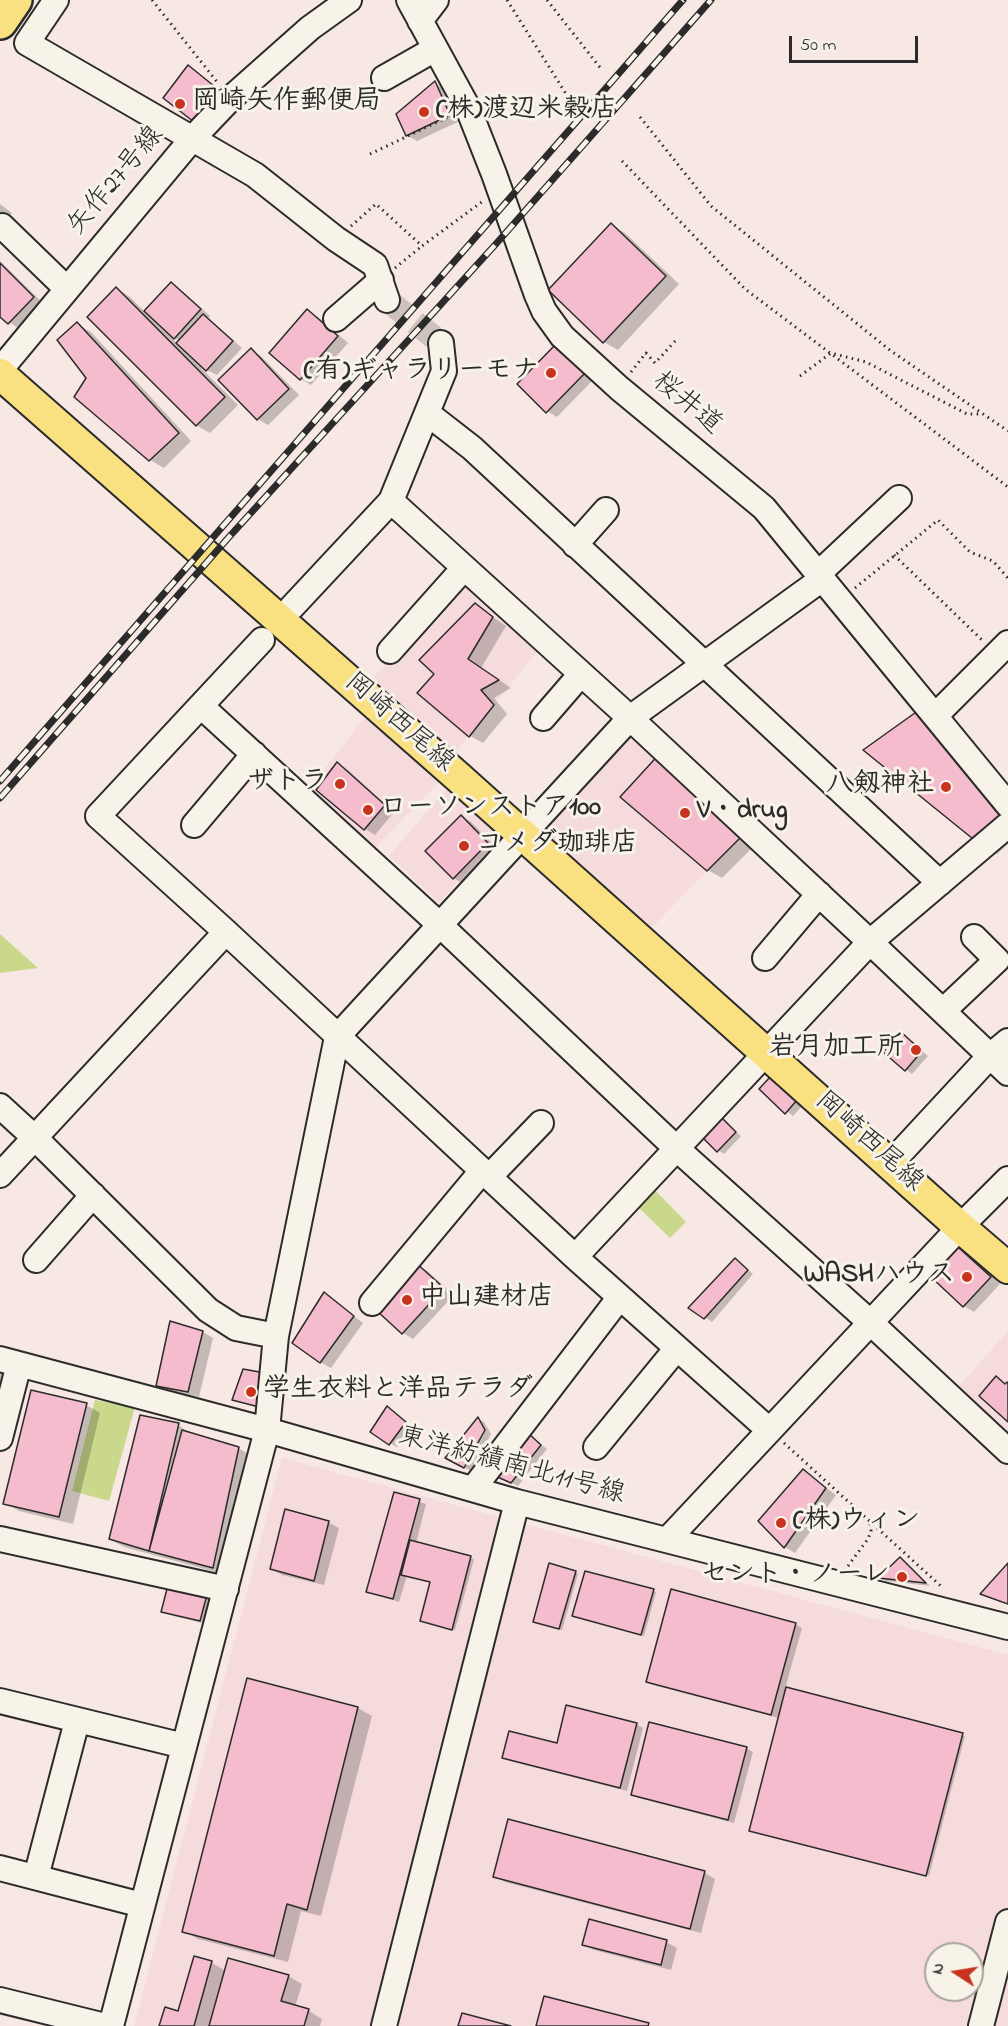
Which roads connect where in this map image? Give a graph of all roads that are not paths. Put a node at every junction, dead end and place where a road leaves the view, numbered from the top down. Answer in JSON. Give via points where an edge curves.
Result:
{"nodes":[{"id":1,"x":15,"y":0,"type":"edge"},
{"id":2,"x":56,"y":0,"type":"edge"},
{"id":3,"x":349,"y":0,"type":"edge"},
{"id":4,"x":409,"y":0,"type":"edge"},
{"id":5,"x":436,"y":0,"type":"edge"},
{"id":6,"x":420,"y":21,"type":"junction"},
{"id":7,"x":0,"y":22,"type":"edge"},
{"id":8,"x":435,"y":49,"type":"junction"},
{"id":9,"x":384,"y":78,"type":"dead end"},
{"id":10,"x":192,"y":139,"type":"junction"},
{"id":11,"x":2,"y":226,"type":"dead end"},
{"id":12,"x":67,"y":289,"type":"junction"},
{"id":13,"x":336,"y":319,"type":"dead end"},
{"id":14,"x":441,"y":343,"type":"dead end"},
{"id":15,"x":0,"y":372,"type":"edge"},
{"id":16,"x":427,"y":413,"type":"junction"},
{"id":17,"x":899,"y":498,"type":"dead end"},
{"id":18,"x":391,"y":501,"type":"junction"},
{"id":19,"x":606,"y":510,"type":"dead end"},
{"id":20,"x":575,"y":544,"type":"junction"},
{"id":21,"x":464,"y":568,"type":"junction"},
{"id":22,"x":820,"y":576,"type":"junction"},
{"id":23,"x":292,"y":607,"type":"dead end"},
{"id":24,"x":262,"y":640,"type":"dead end"},
{"id":25,"x":1002,"y":648,"type":"edge"},
{"id":26,"x":390,"y":651,"type":"dead end"},
{"id":27,"x":704,"y":664,"type":"junction"},
{"id":28,"x":581,"y":674,"type":"junction"},
{"id":29,"x":201,"y":706,"type":"junction"},
{"id":30,"x":935,"y":716,"type":"junction"},
{"id":31,"x":543,"y":718,"type":"dead end"},
{"id":32,"x":630,"y":718,"type":"junction"},
{"id":33,"x":254,"y":754,"type":"junction"},
{"id":34,"x":1008,"y":805,"type":"edge"},
{"id":35,"x":194,"y":825,"type":"dead end"},
{"id":36,"x":1008,"y":825,"type":"edge"},
{"id":37,"x":523,"y":835,"type":"junction"},
{"id":38,"x":940,"y":883,"type":"junction"},
{"id":39,"x":819,"y":894,"type":"junction"},
{"id":40,"x":440,"y":925,"type":"junction"},
{"id":41,"x":226,"y":932,"type":"junction"},
{"id":42,"x":974,"y":937,"type":"dead end"},
{"id":43,"x":870,"y":942,"type":"junction"},
{"id":44,"x":765,"y":958,"type":"dead end"},
{"id":45,"x":943,"y":1011,"type":"junction"},
{"id":46,"x":337,"y":1036,"type":"junction"},
{"id":47,"x":999,"y":1049,"type":"edge"},
{"id":48,"x":766,"y":1052,"type":"junction"},
{"id":49,"x":1008,"y":1073,"type":"edge"},
{"id":50,"x":0,"y":1106,"type":"edge"},
{"id":51,"x":541,"y":1123,"type":"dead end"},
{"id":52,"x":34,"y":1138,"type":"junction"},
{"id":53,"x":676,"y":1148,"type":"junction"},
{"id":54,"x":891,"y":1164,"type":"junction"},
{"id":55,"x":485,"y":1174,"type":"junction"},
{"id":56,"x":0,"y":1175,"type":"edge"},
{"id":57,"x":1008,"y":1179,"type":"edge"},
{"id":58,"x":93,"y":1196,"type":"junction"},
{"id":59,"x":960,"y":1227,"type":"junction"},
{"id":60,"x":575,"y":1257,"type":"junction"},
{"id":61,"x":36,"y":1260,"type":"dead end"},
{"id":62,"x":1008,"y":1268,"type":"edge"},
{"id":63,"x":620,"y":1297,"type":"junction"},
{"id":64,"x":372,"y":1303,"type":"dead end"},
{"id":65,"x":872,"y":1324,"type":"junction"},
{"id":66,"x":276,"y":1336,"type":"junction"},
{"id":67,"x":678,"y":1348,"type":"junction"},
{"id":68,"x":10,"y":1361,"type":"edge"},
{"id":69,"x":267,"y":1430,"type":"junction"},
{"id":70,"x":769,"y":1430,"type":"junction"},
{"id":71,"x":0,"y":1438,"type":"edge"},
{"id":72,"x":596,"y":1447,"type":"dead end"},
{"id":73,"x":1008,"y":1451,"type":"edge"},
{"id":74,"x":473,"y":1489,"type":"junction"},
{"id":75,"x":518,"y":1502,"type":"junction"},
{"id":76,"x":0,"y":1539,"type":"edge"},
{"id":77,"x":668,"y":1539,"type":"junction"},
{"id":78,"x":226,"y":1589,"type":"junction"},
{"id":79,"x":1008,"y":1627,"type":"edge"},
{"id":80,"x":0,"y":1701,"type":"edge"},
{"id":81,"x":77,"y":1721,"type":"junction"},
{"id":82,"x":184,"y":1746,"type":"junction"},
{"id":83,"x":0,"y":1868,"type":"edge"},
{"id":84,"x":36,"y":1877,"type":"junction"},
{"id":85,"x":142,"y":1905,"type":"junction"},
{"id":86,"x":1008,"y":1922,"type":"edge"},
{"id":87,"x":0,"y":2000,"type":"edge"},
{"id":88,"x":105,"y":2026,"type":"edge"},
{"id":89,"x":111,"y":2026,"type":"edge"},
{"id":90,"x":384,"y":2026,"type":"edge"},
{"id":91,"x":981,"y":2026,"type":"edge"}],
"edges":[{"from":1,"to":7,"type":"highway"},
{"from":2,"to":10,"type":"street","via":[[27,43]]},
{"from":3,"to":10,"type":"street","name":"矢作27号線","via":[[310,28],[230,99]]},
{"from":4,"to":6,"type":"street","name":"桜井道"},
{"from":5,"to":6,"type":"street"},
{"from":6,"to":8,"type":"street","name":"桜井道"},
{"from":8,"to":9,"type":"street"},
{"from":8,"to":22,"type":"street","name":"桜井道","via":[[468,108],[544,311],[562,336],[764,508]]},
{"from":10,"to":12,"type":"street","name":"矢作27号線"},
{"from":10,"to":13,"type":"street","via":[[255,175],[375,265],[384,290]]},
{"from":11,"to":12,"type":"street"},
{"from":12,"to":15,"type":"street","name":"矢作27号線"},
{"from":14,"to":16,"type":"street","via":[[444,371]]},
{"from":15,"to":37,"type":"main road","name":"岡崎西尾線"},
{"from":16,"to":18,"type":"street"},
{"from":16,"to":20,"type":"street","via":[[472,448]]},
{"from":17,"to":22,"type":"street"},
{"from":18,"to":21,"type":"street"},
{"from":18,"to":23,"type":"street"},
{"from":19,"to":20,"type":"street"},
{"from":20,"to":27,"type":"street"},
{"from":21,"to":26,"type":"street"},
{"from":21,"to":28,"type":"street"},
{"from":22,"to":27,"type":"street"},
{"from":22,"to":30,"type":"street","name":"桜井道"},
{"from":24,"to":29,"type":"street"},
{"from":25,"to":30,"type":"street"},
{"from":27,"to":32,"type":"street"},
{"from":27,"to":38,"type":"street"},
{"from":28,"to":31,"type":"street"},
{"from":28,"to":32,"type":"street"},
{"from":29,"to":33,"type":"street"},
{"from":29,"to":41,"type":"street","via":[[98,816]]},
{"from":30,"to":34,"type":"street","name":"桜井道"},
{"from":32,"to":37,"type":"street"},
{"from":32,"to":39,"type":"street"},
{"from":33,"to":35,"type":"street"},
{"from":33,"to":40,"type":"street"},
{"from":36,"to":38,"type":"street"},
{"from":37,"to":40,"type":"street"},
{"from":37,"to":48,"type":"main road","name":"岡崎西尾線"},
{"from":38,"to":43,"type":"street"},
{"from":39,"to":43,"type":"street"},
{"from":39,"to":44,"type":"street"},
{"from":40,"to":46,"type":"street"},
{"from":40,"to":53,"type":"street"},
{"from":41,"to":46,"type":"street"},
{"from":41,"to":52,"type":"street"},
{"from":42,"to":45,"type":"street","via":[[997,960]]},
{"from":43,"to":45,"type":"street"},
{"from":43,"to":48,"type":"street"},
{"from":45,"to":47,"type":"street"},
{"from":46,"to":55,"type":"street"},
{"from":46,"to":66,"type":"street"},
{"from":47,"to":49,"type":"street"},
{"from":47,"to":54,"type":"street"},
{"from":48,"to":53,"type":"street"},
{"from":48,"to":54,"type":"main road","name":"岡崎西尾線"},
{"from":50,"to":52,"type":"street"},
{"from":51,"to":55,"type":"street"},
{"from":52,"to":56,"type":"street"},
{"from":52,"to":58,"type":"street"},
{"from":53,"to":60,"type":"street"},
{"from":53,"to":65,"type":"street"},
{"from":54,"to":59,"type":"main road","name":"岡崎西尾線"},
{"from":55,"to":60,"type":"street"},
{"from":55,"to":64,"type":"street"},
{"from":57,"to":59,"type":"street"},
{"from":58,"to":61,"type":"street"},
{"from":58,"to":66,"type":"street","via":[[208,1310],[236,1328]]},
{"from":59,"to":62,"type":"main road","name":"岡崎西尾線"},
{"from":59,"to":65,"type":"street"},
{"from":60,"to":63,"type":"street"},
{"from":63,"to":67,"type":"street"},
{"from":63,"to":74,"type":"street"},
{"from":65,"to":70,"type":"street"},
{"from":65,"to":73,"type":"street"},
{"from":66,"to":69,"type":"street"},
{"from":67,"to":70,"type":"street"},
{"from":67,"to":72,"type":"street"},
{"from":68,"to":69,"type":"street","name":"東洋紡績南北11号線"},
{"from":68,"to":71,"type":"street"},
{"from":69,"to":74,"type":"street","name":"東洋紡績南北11号線"},
{"from":69,"to":78,"type":"street"},
{"from":70,"to":77,"type":"street"},
{"from":74,"to":75,"type":"street","name":"東洋紡績南北11号線"},
{"from":75,"to":77,"type":"street","name":"東洋紡績南北11号線"},
{"from":75,"to":90,"type":"street"},
{"from":76,"to":78,"type":"street"},
{"from":77,"to":79,"type":"street","name":"東洋紡績南北11号線"},
{"from":78,"to":82,"type":"street"},
{"from":80,"to":81,"type":"street"},
{"from":81,"to":82,"type":"street"},
{"from":81,"to":84,"type":"street"},
{"from":82,"to":85,"type":"street"},
{"from":83,"to":84,"type":"street"},
{"from":84,"to":85,"type":"street"},
{"from":85,"to":89,"type":"street"},
{"from":86,"to":91,"type":"street"},
{"from":87,"to":88,"type":"street"}]}
